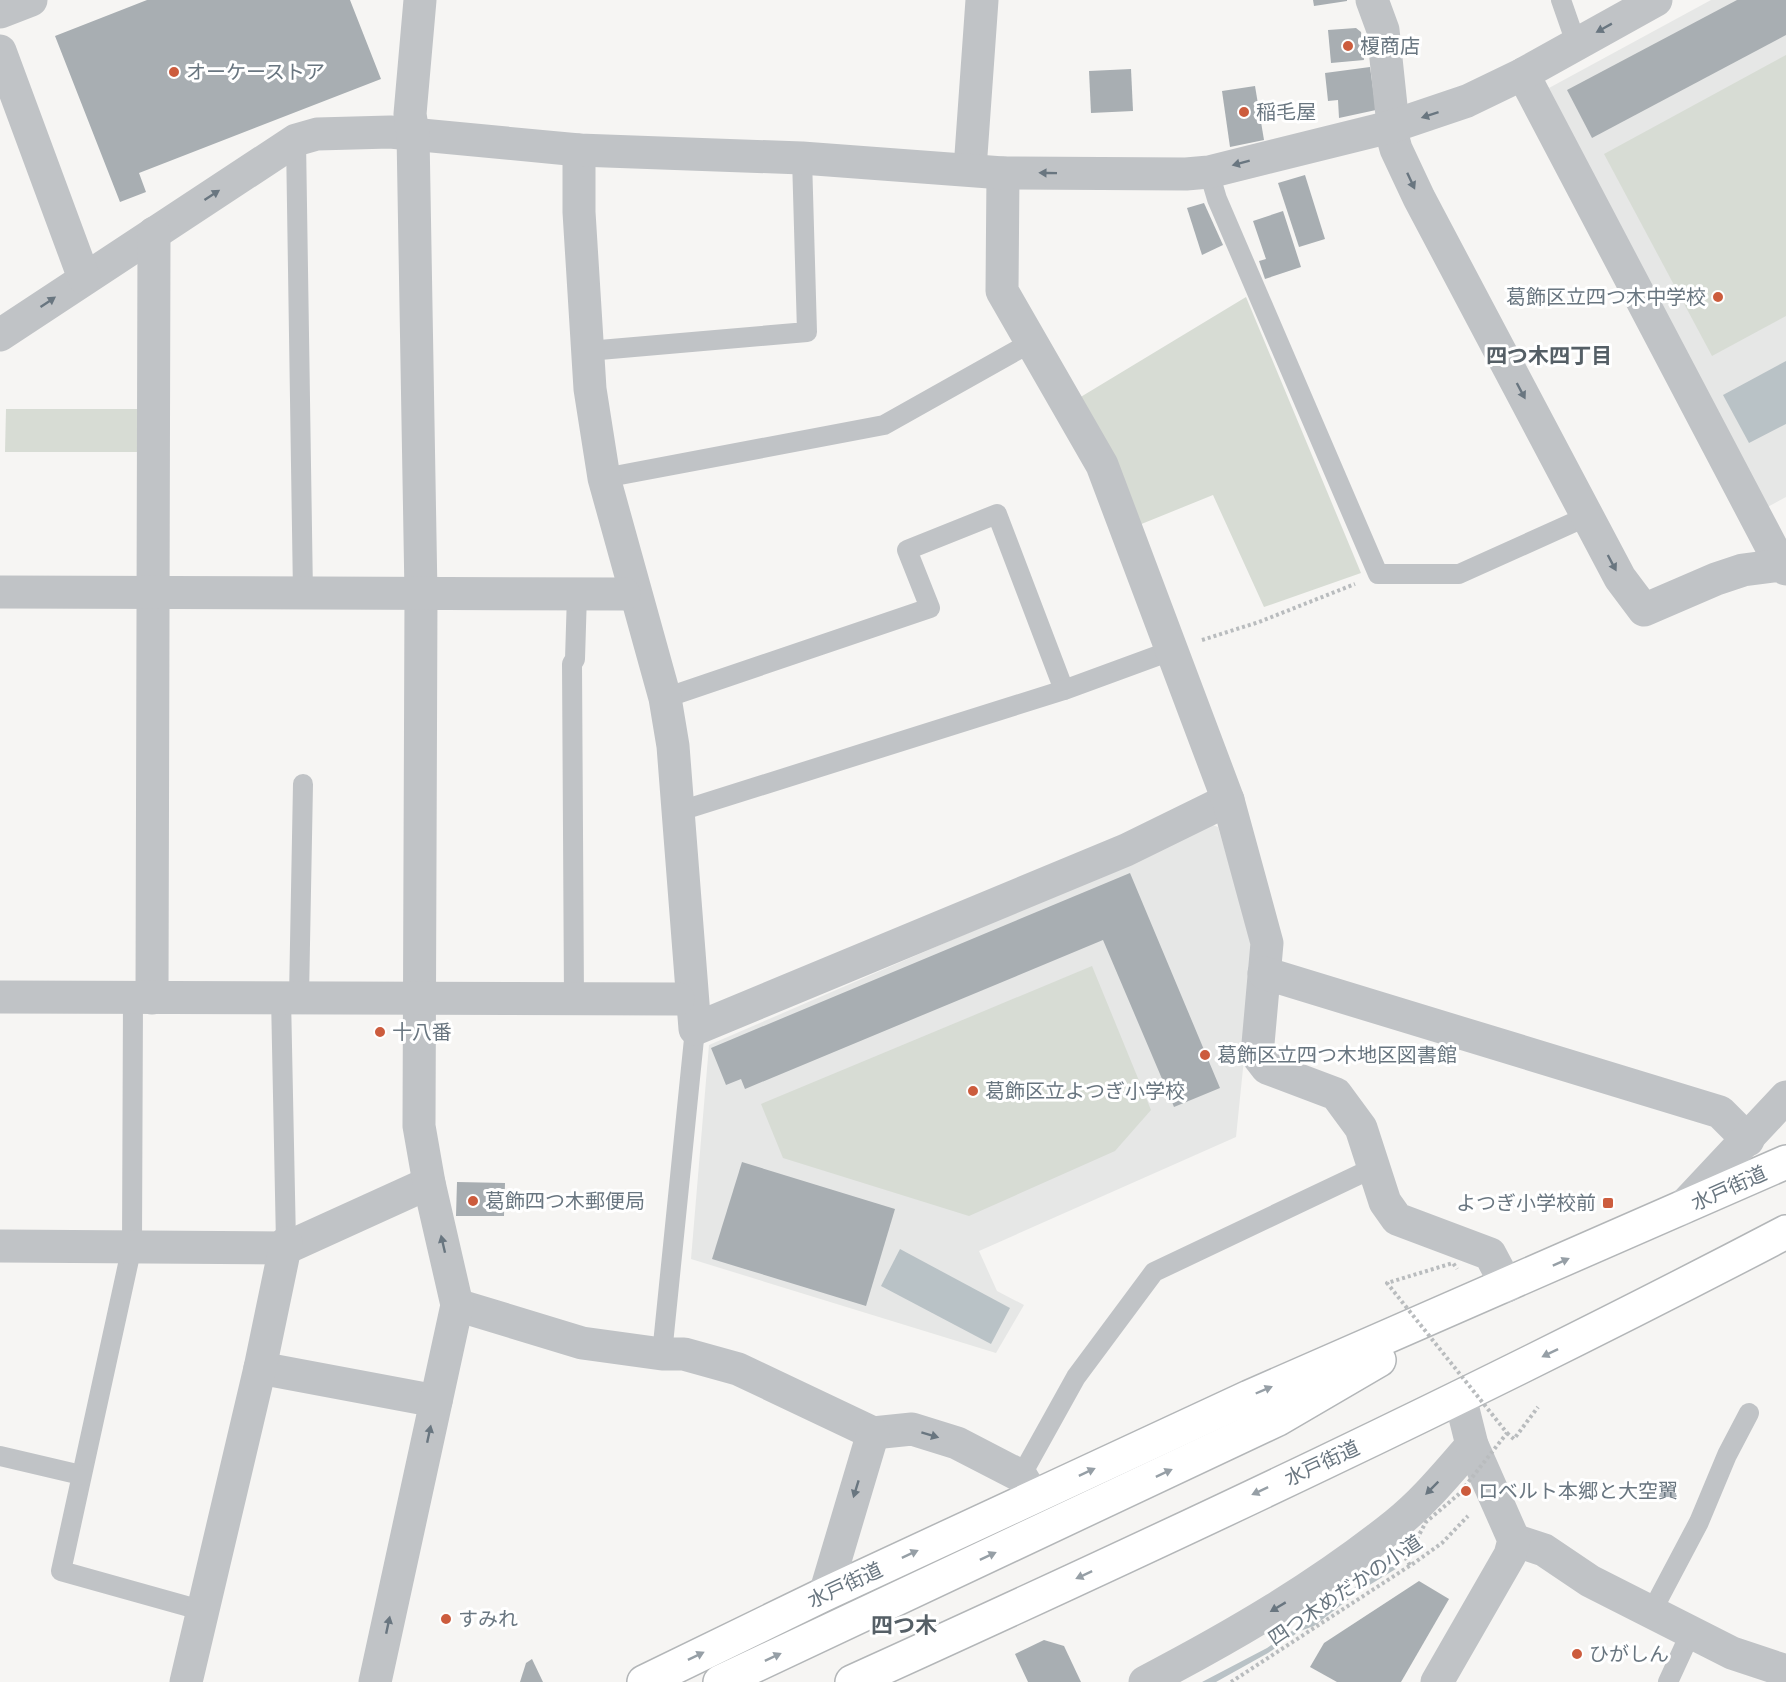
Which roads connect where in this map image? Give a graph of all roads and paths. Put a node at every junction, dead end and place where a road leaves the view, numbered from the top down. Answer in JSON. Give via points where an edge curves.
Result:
{"nodes":[{"id":1,"x":31,"y":0,"type":"edge"},
{"id":2,"x":420,"y":0,"type":"edge"},
{"id":3,"x":982,"y":0,"type":"edge"},
{"id":4,"x":1372,"y":0,"type":"edge"},
{"id":5,"x":1561,"y":0,"type":"edge"},
{"id":6,"x":1656,"y":0,"type":"edge"},
{"id":7,"x":0,"y":12,"type":"edge"},
{"id":8,"x":1576,"y":44,"type":"junction"},
{"id":9,"x":0,"y":51,"type":"edge"},
{"id":10,"x":1523,"y":74,"type":"junction"},
{"id":11,"x":1391,"y":126,"type":"junction"},
{"id":12,"x":413,"y":134,"type":"junction"},
{"id":13,"x":296,"y":140,"type":"junction"},
{"id":14,"x":579,"y":150,"type":"junction"},
{"id":15,"x":802,"y":158,"type":"junction"},
{"id":16,"x":970,"y":168,"type":"junction"},
{"id":17,"x":1209,"y":172,"type":"junction"},
{"id":18,"x":1003,"y":173,"type":"junction"},
{"id":19,"x":154,"y":233,"type":"junction"},
{"id":20,"x":84,"y":278,"type":"junction"},
{"id":21,"x":0,"y":335,"type":"edge"},
{"id":22,"x":1030,"y":343,"type":"junction"},
{"id":23,"x":588,"y":351,"type":"junction"},
{"id":24,"x":604,"y":478,"type":"junction"},
{"id":25,"x":1588,"y":516,"type":"junction"},
{"id":26,"x":1783,"y":567,"type":"edge"},
{"id":27,"x":1378,"y":574,"type":"junction"},
{"id":28,"x":0,"y":592,"type":"edge"},
{"id":29,"x":154,"y":593,"type":"junction"},
{"id":30,"x":303,"y":594,"type":"junction"},
{"id":31,"x":421,"y":594,"type":"junction"},
{"id":32,"x":577,"y":594,"type":"junction"},
{"id":33,"x":630,"y":594,"type":"junction"},
{"id":34,"x":1173,"y":650,"type":"junction"},
{"id":35,"x":1064,"y":690,"type":"junction"},
{"id":36,"x":665,"y":698,"type":"junction"},
{"id":37,"x":303,"y":784,"type":"dead end"},
{"id":38,"x":1228,"y":800,"type":"junction"},
{"id":39,"x":680,"y":811,"type":"junction"},
{"id":40,"x":1264,"y":972,"type":"junction"},
{"id":41,"x":0,"y":997,"type":"edge"},
{"id":42,"x":143,"y":997,"type":"junction"},
{"id":43,"x":290,"y":997,"type":"junction"},
{"id":44,"x":419,"y":997,"type":"junction"},
{"id":45,"x":574,"y":999,"type":"junction"},
{"id":46,"x":688,"y":1009,"type":"junction"},
{"id":47,"x":1786,"y":1097,"type":"edge"},
{"id":48,"x":1748,"y":1140,"type":"junction"},
{"id":49,"x":1780,"y":1163,"type":"edge"},
{"id":50,"x":1373,"y":1168,"type":"junction"},
{"id":51,"x":429,"y":1184,"type":"junction"},
{"id":52,"x":1680,"y":1210,"type":"junction"},
{"id":53,"x":1786,"y":1232,"type":"edge"},
{"id":54,"x":0,"y":1246,"type":"edge"},
{"id":55,"x":132,"y":1246,"type":"junction"},
{"id":56,"x":286,"y":1246,"type":"junction"},
{"id":57,"x":1786,"y":1250,"type":"edge"},
{"id":58,"x":1456,"y":1269,"type":"dead end"},
{"id":59,"x":1508,"y":1286,"type":"junction"},
{"id":60,"x":458,"y":1305,"type":"junction"},
{"id":61,"x":1602,"y":1328,"type":"junction"},
{"id":62,"x":662,"y":1354,"type":"junction"},
{"id":63,"x":260,"y":1368,"type":"junction"},
{"id":64,"x":1460,"y":1397,"type":"junction"},
{"id":65,"x":436,"y":1401,"type":"junction"},
{"id":66,"x":1538,"y":1407,"type":"dead end"},
{"id":67,"x":1749,"y":1413,"type":"dead end"},
{"id":68,"x":873,"y":1433,"type":"junction"},
{"id":69,"x":1507,"y":1433,"type":"junction"},
{"id":70,"x":1472,"y":1445,"type":"junction"},
{"id":71,"x":0,"y":1456,"type":"edge"},
{"id":72,"x":81,"y":1475,"type":"junction"},
{"id":73,"x":1027,"y":1486,"type":"junction"},
{"id":74,"x":1470,"y":1514,"type":"dead end"},
{"id":75,"x":1514,"y":1540,"type":"junction"},
{"id":76,"x":1410,"y":1565,"type":"junction"},
{"id":77,"x":825,"y":1594,"type":"junction"},
{"id":78,"x":204,"y":1611,"type":"junction"},
{"id":79,"x":1652,"y":1611,"type":"junction"},
{"id":80,"x":1691,"y":1632,"type":"junction"},
{"id":81,"x":958,"y":1634,"type":"junction"},
{"id":82,"x":1786,"y":1671,"type":"edge"},
{"id":83,"x":186,"y":1682,"type":"edge"},
{"id":84,"x":375,"y":1682,"type":"edge"},
{"id":85,"x":644,"y":1682,"type":"edge"},
{"id":86,"x":720,"y":1682,"type":"edge"},
{"id":87,"x":852,"y":1682,"type":"edge"},
{"id":88,"x":893,"y":1682,"type":"edge"},
{"id":89,"x":1146,"y":1682,"type":"edge"},
{"id":90,"x":1231,"y":1682,"type":"edge"},
{"id":91,"x":1437,"y":1682,"type":"edge"},
{"id":92,"x":1668,"y":1682,"type":"edge"}],
"edges":[{"from":1,"to":7,"type":"street"},
{"from":2,"to":12,"type":"street","via":[[410,114]]},
{"from":3,"to":16,"type":"street"},
{"from":4,"to":11,"type":"street","via":[[1383,30]]},
{"from":5,"to":8,"type":"lane"},
{"from":6,"to":8,"type":"street","one_way":true},
{"from":8,"to":10,"type":"street"},
{"from":9,"to":20,"type":"street"},
{"from":10,"to":11,"type":"street","one_way":true,"via":[[1467,101]]},
{"from":10,"to":26,"type":"street"},
{"from":11,"to":17,"type":"street","one_way":true},
{"from":11,"to":25,"type":"street","one_way":true,"via":[[1396,149],[1419,198]]},
{"from":12,"to":13,"type":"street","via":[[316,134]]},
{"from":12,"to":14,"type":"street"},
{"from":12,"to":31,"type":"street"},
{"from":19,"to":13,"type":"street","one_way":true},
{"from":13,"to":30,"type":"lane"},
{"from":14,"to":15,"type":"street"},
{"from":14,"to":23,"type":"street"},
{"from":15,"to":16,"type":"street"},
{"from":15,"to":23,"type":"lane","via":[[807,332]]},
{"from":16,"to":18,"type":"street"},
{"from":17,"to":18,"type":"street","one_way":true},
{"from":17,"to":27,"type":"lane","via":[[1217,199]]},
{"from":18,"to":22,"type":"street","via":[[1002,291]]},
{"from":19,"to":20,"type":"street"},
{"from":19,"to":29,"type":"street"},
{"from":21,"to":20,"type":"street","one_way":true},
{"from":22,"to":24,"type":"lane","via":[[884,425]]},
{"from":22,"to":34,"type":"street","via":[[1102,465]]},
{"from":23,"to":24,"type":"street"},
{"from":24,"to":33,"type":"street"},
{"from":25,"to":26,"type":"street","one_way":true,"via":[[1620,578],[1644,610],[1743,570]]},
{"from":25,"to":27,"type":"lane","via":[[1459,574]]},
{"from":27,"to":34,"type":"path","via":[[1259,622]]},
{"from":28,"to":29,"type":"street"},
{"from":29,"to":30,"type":"street"},
{"from":29,"to":42,"type":"street"},
{"from":30,"to":31,"type":"street"},
{"from":31,"to":32,"type":"street"},
{"from":31,"to":44,"type":"street"},
{"from":32,"to":33,"type":"street"},
{"from":32,"to":45,"type":"lane","via":[[572,664]]},
{"from":33,"to":36,"type":"street"},
{"from":34,"to":35,"type":"lane"},
{"from":34,"to":38,"type":"street"},
{"from":35,"to":36,"type":"lane","via":[[997,514],[907,550],[930,608]]},
{"from":35,"to":39,"type":"lane"},
{"from":36,"to":39,"type":"street"},
{"from":37,"to":43,"type":"lane"},
{"from":38,"to":40,"type":"street","via":[[1267,943]]},
{"from":38,"to":46,"type":"street","via":[[1126,850]]},
{"from":39,"to":46,"type":"street"},
{"from":40,"to":48,"type":"street","via":[[1720,1112]]},
{"from":40,"to":50,"type":"street","via":[[1257,1055],[1267,1068],[1336,1094],[1361,1128]]},
{"from":41,"to":42,"type":"street"},
{"from":42,"to":43,"type":"street"},
{"from":42,"to":55,"type":"lane"},
{"from":43,"to":44,"type":"street"},
{"from":43,"to":56,"type":"lane"},
{"from":44,"to":45,"type":"street"},
{"from":44,"to":51,"type":"street","via":[[419,1126]]},
{"from":45,"to":46,"type":"street"},
{"from":46,"to":62,"type":"lane"},
{"from":47,"to":48,"type":"street"},
{"from":48,"to":52,"type":"street"},
{"from":49,"to":52,"type":"highway","name":"水戸街道"},
{"from":50,"to":59,"type":"street","via":[[1385,1202],[1397,1219],[1491,1254]]},
{"from":50,"to":73,"type":"lane","via":[[1154,1272],[1076,1377]]},
{"from":51,"to":56,"type":"street"},
{"from":60,"to":51,"type":"street","one_way":true},
{"from":59,"to":52,"type":"highway","name":"水戸街道","one_way":true},
{"from":53,"to":61,"type":"highway","name":"水戸街道"},
{"from":54,"to":55,"type":"street"},
{"from":55,"to":56,"type":"street"},
{"from":55,"to":72,"type":"lane"},
{"from":56,"to":63,"type":"street"},
{"from":57,"to":61,"type":"highway"},
{"from":58,"to":69,"type":"path","bridge":true,"via":[[1453,1263],[1387,1283]]},
{"from":73,"to":59,"type":"highway","name":"水戸街道","one_way":true,"via":[[1249,1397]]},
{"from":86,"to":59,"type":"highway","name":"水戸街道","one_way":true,"via":[[1278,1419]]},
{"from":60,"to":62,"type":"street","via":[[582,1343]]},
{"from":60,"to":65,"type":"street"},
{"from":61,"to":64,"type":"highway","name":"水戸街道","one_way":true},
{"from":62,"to":68,"type":"street","via":[[684,1354],[738,1369]]},
{"from":63,"to":65,"type":"street"},
{"from":63,"to":78,"type":"street"},
{"from":64,"to":70,"type":"street"},
{"from":64,"to":81,"type":"highway","name":"水戸街道","one_way":true},
{"from":84,"to":65,"type":"street","one_way":true},
{"from":66,"to":69,"type":"path","via":[[1514,1439]]},
{"from":67,"to":79,"type":"lane","via":[[1699,1522]]},
{"from":68,"to":73,"type":"street","one_way":true,"via":[[912,1429],[957,1443]]},
{"from":68,"to":77,"type":"street","one_way":true},
{"from":69,"to":76,"type":"path","bridge":true,"via":[[1459,1494],[1426,1522],[1406,1559]]},
{"from":70,"to":75,"type":"street"},
{"from":70,"to":89,"type":"street","one_way":true,"via":[[1398,1523],[1338,1568],[1220,1642]]},
{"from":71,"to":72,"type":"lane"},
{"from":72,"to":78,"type":"lane","via":[[61,1570]]},
{"from":77,"to":73,"type":"highway","name":"水戸街道","one_way":true},
{"from":74,"to":76,"type":"path","name":"四つ木めだかの小道","via":[[1442,1543]]},
{"from":75,"to":79,"type":"street","via":[[1544,1550],[1590,1581]]},
{"from":75,"to":91,"type":"street","via":[[1510,1555]]},
{"from":76,"to":90,"type":"path","name":"四つ木めだかの小道"},
{"from":85,"to":77,"type":"highway","name":"水戸街道","one_way":true},
{"from":78,"to":83,"type":"street"},
{"from":79,"to":80,"type":"street"},
{"from":80,"to":82,"type":"street","via":[[1732,1653]]},
{"from":80,"to":92,"type":"lane"},
{"from":81,"to":87,"type":"highway","name":"水戸街道"},
{"from":81,"to":88,"type":"street"}]}
